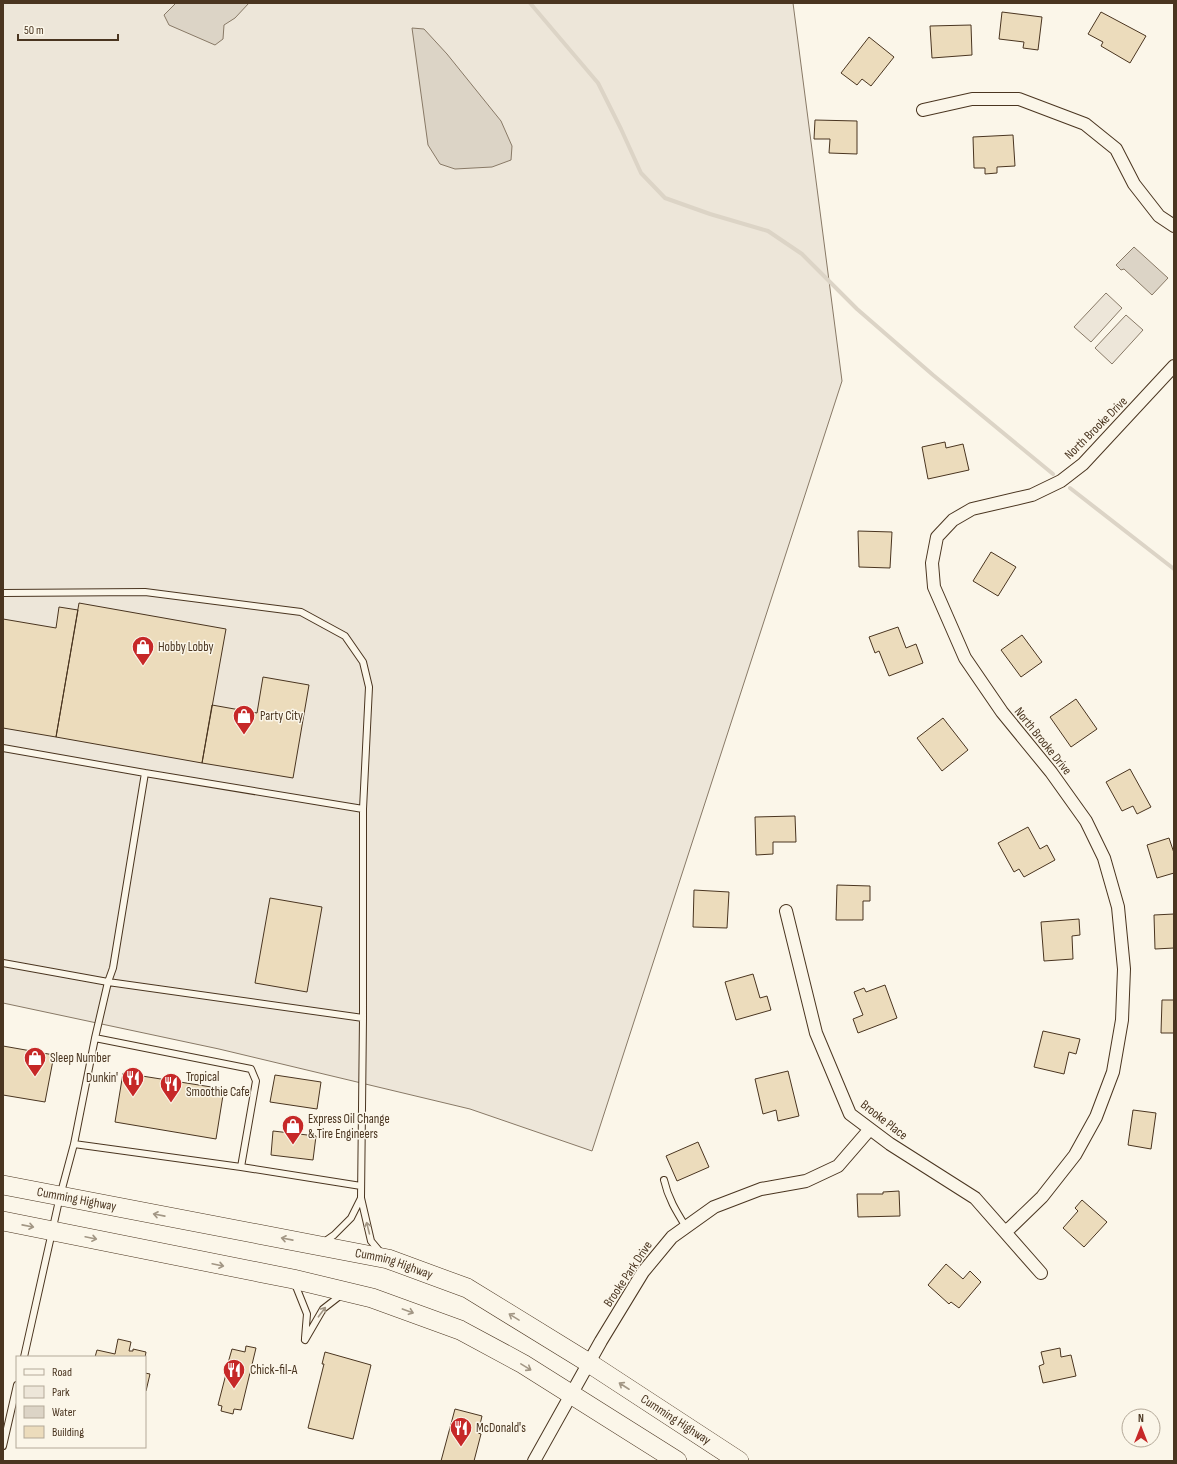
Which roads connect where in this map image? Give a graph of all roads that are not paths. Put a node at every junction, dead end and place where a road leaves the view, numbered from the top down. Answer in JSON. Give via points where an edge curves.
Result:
{"nodes":[{"id":1,"x":923,"y":110,"type":"dead end"},
{"id":2,"x":1174,"y":226,"type":"edge"},
{"id":3,"x":1174,"y":366,"type":"edge"},
{"id":4,"x":3,"y":593,"type":"edge"},
{"id":5,"x":3,"y":748,"type":"edge"},
{"id":6,"x":145,"y":773,"type":"junction"},
{"id":7,"x":364,"y":809,"type":"junction"},
{"id":8,"x":786,"y":911,"type":"dead end"},
{"id":9,"x":3,"y":963,"type":"edge"},
{"id":10,"x":108,"y":982,"type":"junction"},
{"id":11,"x":364,"y":1018,"type":"junction"},
{"id":12,"x":95,"y":1038,"type":"junction"},
{"id":13,"x":870,"y":1129,"type":"junction"},
{"id":14,"x":74,"y":1144,"type":"junction"},
{"id":15,"x":241,"y":1167,"type":"junction"},
{"id":16,"x":664,"y":1180,"type":"dead end"},
{"id":17,"x":3,"y":1185,"type":"edge"},
{"id":18,"x":361,"y":1186,"type":"junction"},
{"id":19,"x":60,"y":1196,"type":"junction"},
{"id":20,"x":361,"y":1198,"type":"junction"},
{"id":21,"x":3,"y":1221,"type":"edge"},
{"id":22,"x":686,"y":1227,"type":"junction"},
{"id":23,"x":52,"y":1231,"type":"junction"},
{"id":24,"x":1005,"y":1231,"type":"junction"},
{"id":25,"x":320,"y":1245,"type":"junction"},
{"id":26,"x":388,"y":1259,"type":"junction"},
{"id":27,"x":1041,"y":1273,"type":"dead end"},
{"id":28,"x":293,"y":1279,"type":"junction"},
{"id":29,"x":347,"y":1292,"type":"junction"},
{"id":30,"x":24,"y":1356,"type":"edge"},
{"id":31,"x":589,"y":1363,"type":"junction"},
{"id":32,"x":16,"y":1389,"type":"edge"},
{"id":33,"x":571,"y":1395,"type":"junction"},
{"id":34,"x":4,"y":1438,"type":"edge"},
{"id":35,"x":3,"y":1446,"type":"edge"},
{"id":36,"x":534,"y":1461,"type":"edge"},
{"id":37,"x":677,"y":1461,"type":"edge"},
{"id":38,"x":739,"y":1461,"type":"edge"}],
"edges":[{"from":1,"to":2,"type":"street","via":[[972,99],[1019,99],[1085,124],[1116,149],[1134,184],[1159,216]]},
{"from":3,"to":24,"type":"street","name":"North Brooke Drive","via":[[1083,464],[1061,481],[1032,495],[972,509],[953,520],[937,537],[932,562],[934,587],[965,658],[1002,712],[1051,772],[1086,821],[1104,858],[1118,907],[1124,969],[1122,1020],[1113,1072],[1096,1117],[1075,1155],[1042,1197]]},
{"from":4,"to":7,"type":"lane","via":[[145,592],[301,612],[345,636],[363,662],[369,687]]},
{"from":5,"to":6,"type":"lane"},
{"from":6,"to":7,"type":"lane"},
{"from":6,"to":10,"type":"lane","via":[[113,968]]},
{"from":7,"to":11,"type":"lane"},
{"from":8,"to":13,"type":"street","name":"Brooke Place","via":[[816,1033],[850,1114]]},
{"from":9,"to":10,"type":"lane"},
{"from":10,"to":11,"type":"lane"},
{"from":10,"to":12,"type":"lane"},
{"from":11,"to":18,"type":"lane"},
{"from":12,"to":14,"type":"lane"},
{"from":12,"to":15,"type":"lane","via":[[250,1069],[256,1081]]},
{"from":13,"to":22,"type":"street","name":"Brooke Park Drive","via":[[838,1166],[806,1181],[761,1189],[714,1207]]},
{"from":13,"to":24,"type":"street","name":"Brooke Place","via":[[975,1198]]},
{"from":14,"to":15,"type":"lane"},
{"from":14,"to":19,"type":"lane"},
{"from":15,"to":18,"type":"lane"},
{"from":16,"to":22,"type":"lane","via":[[673,1207]]},
{"from":17,"to":19,"type":"main road","name":"Cumming Highway"},
{"from":18,"to":20,"type":"lane"},
{"from":19,"to":23,"type":"lane"},
{"from":25,"to":19,"type":"main road","name":"Cumming Highway","one_way":true},
{"from":20,"to":25,"type":"lane","via":[[351,1218]]},
{"from":26,"to":20,"type":"lane","one_way":true,"via":[[371,1241]]},
{"from":21,"to":23,"type":"main road","one_way":true},
{"from":22,"to":31,"type":"street","name":"Brooke Park Drive","via":[[672,1237],[643,1272]]},
{"from":23,"to":28,"type":"main road","one_way":true},
{"from":23,"to":30,"type":"lane"},
{"from":24,"to":27,"type":"street","name":"Brooke Place"},
{"from":25,"to":26,"type":"main road","name":"Cumming Highway"},
{"from":31,"to":26,"type":"main road","name":"Cumming Highway","one_way":true,"via":[[467,1288]]},
{"from":28,"to":29,"type":"main road"},
{"from":28,"to":29,"type":"lane","one_way":true,"via":[[307,1314],[305,1340],[323,1310]]},
{"from":29,"to":33,"type":"main road","one_way":true,"via":[[372,1298],[460,1330]]},
{"from":31,"to":33,"type":"street","name":"Brooke Park Drive"},
{"from":38,"to":31,"type":"main road","name":"Cumming Highway","one_way":true},
{"from":32,"to":34,"type":"lane"},
{"from":33,"to":36,"type":"street","name":"Brooke Park Drive"},
{"from":33,"to":37,"type":"main road"},
{"from":34,"to":35,"type":"lane"}]}
